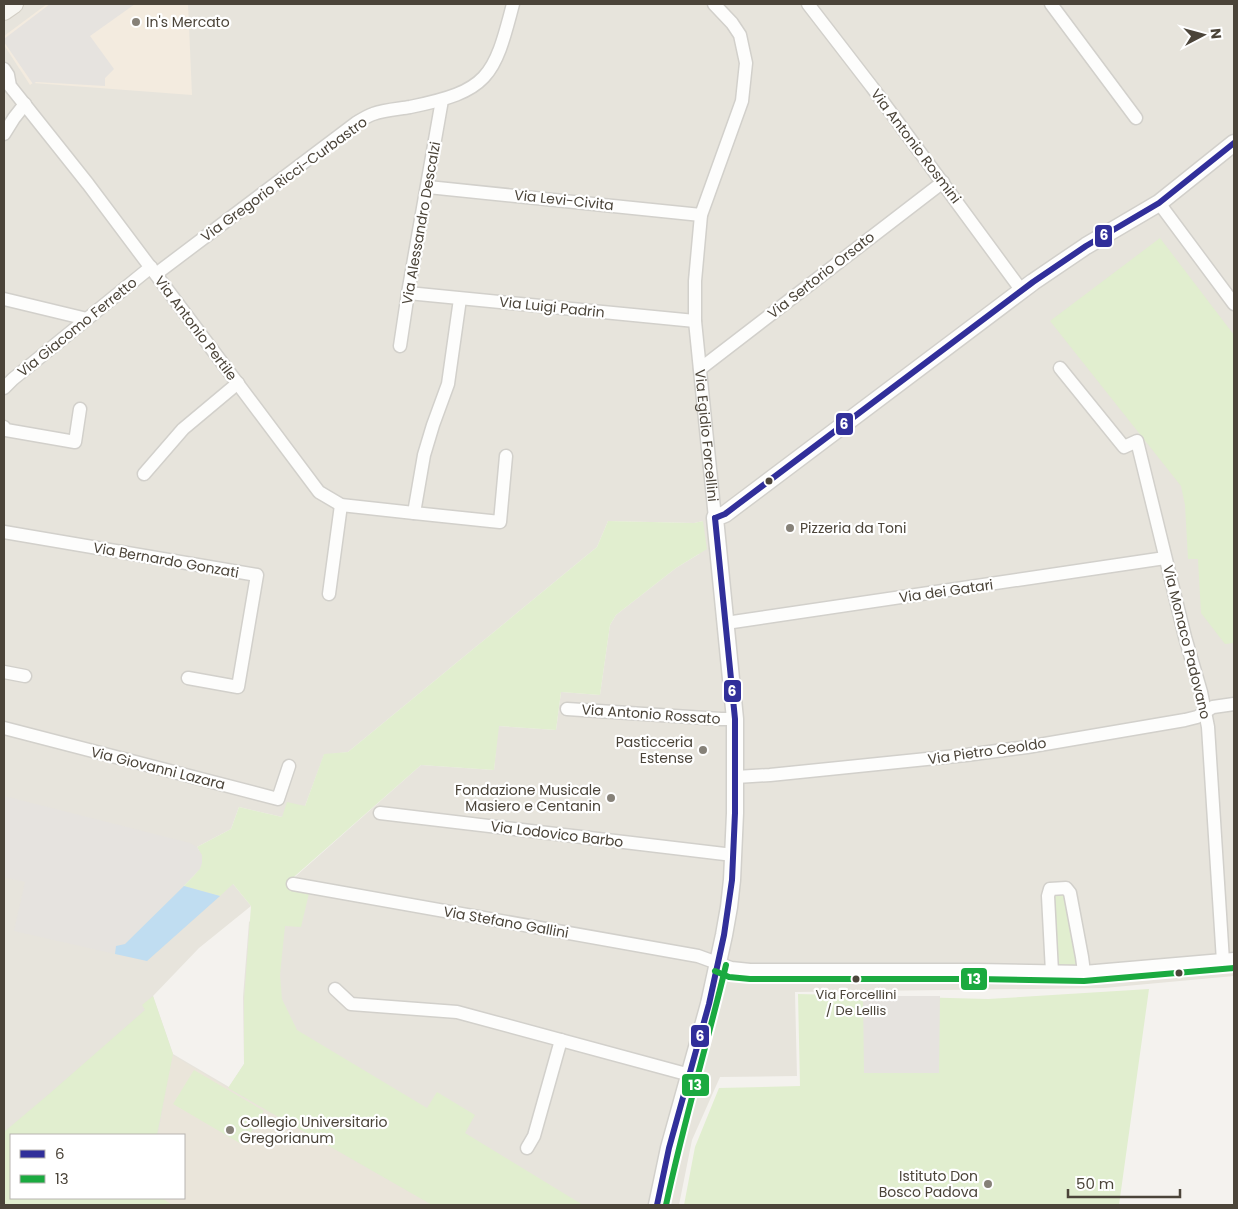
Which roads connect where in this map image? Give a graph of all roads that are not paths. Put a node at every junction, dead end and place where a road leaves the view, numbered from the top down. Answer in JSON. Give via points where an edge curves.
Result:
{"nodes":[{"id":1,"x":14,"y":4,"type":"edge"},
{"id":2,"x":513,"y":4,"type":"edge"},
{"id":3,"x":714,"y":4,"type":"edge"},
{"id":4,"x":808,"y":4,"type":"edge"},
{"id":5,"x":1051,"y":4,"type":"edge"},
{"id":6,"x":4,"y":11,"type":"edge"},
{"id":7,"x":4,"y":69,"type":"edge"},
{"id":8,"x":7,"y":86,"type":"edge"},
{"id":9,"x":442,"y":100,"type":"junction"},
{"id":10,"x":25,"y":104,"type":"junction"},
{"id":11,"x":1136,"y":118,"type":"dead end"},
{"id":12,"x":4,"y":134,"type":"edge"},
{"id":13,"x":1234,"y":143,"type":"edge"},
{"id":14,"x":943,"y":182,"type":"junction"},
{"id":15,"x":428,"y":187,"type":"junction"},
{"id":16,"x":1159,"y":203,"type":"junction"},
{"id":17,"x":701,"y":215,"type":"junction"},
{"id":18,"x":154,"y":270,"type":"junction"},
{"id":19,"x":1022,"y":291,"type":"junction"},
{"id":20,"x":408,"y":292,"type":"junction"},
{"id":21,"x":4,"y":299,"type":"edge"},
{"id":22,"x":460,"y":299,"type":"junction"},
{"id":23,"x":1234,"y":304,"type":"edge"},
{"id":24,"x":87,"y":320,"type":"junction"},
{"id":25,"x":695,"y":321,"type":"junction"},
{"id":26,"x":400,"y":346,"type":"dead end"},
{"id":27,"x":1060,"y":368,"type":"dead end"},
{"id":28,"x":700,"y":369,"type":"junction"},
{"id":29,"x":238,"y":383,"type":"junction"},
{"id":30,"x":4,"y":388,"type":"edge"},
{"id":31,"x":80,"y":409,"type":"dead end"},
{"id":32,"x":4,"y":427,"type":"edge"},
{"id":33,"x":506,"y":456,"type":"dead end"},
{"id":34,"x":144,"y":474,"type":"dead end"},
{"id":35,"x":341,"y":505,"type":"junction"},
{"id":36,"x":414,"y":513,"type":"junction"},
{"id":37,"x":715,"y":518,"type":"junction"},
{"id":38,"x":4,"y":532,"type":"edge"},
{"id":39,"x":1165,"y":558,"type":"junction"},
{"id":40,"x":328,"y":594,"type":"dead end"},
{"id":41,"x":726,"y":623,"type":"junction"},
{"id":42,"x":4,"y":672,"type":"edge"},
{"id":43,"x":25,"y":676,"type":"dead end"},
{"id":44,"x":188,"y":678,"type":"dead end"},
{"id":45,"x":1234,"y":704,"type":"edge"},
{"id":46,"x":567,"y":709,"type":"dead end"},
{"id":47,"x":1206,"y":711,"type":"junction"},
{"id":48,"x":735,"y":719,"type":"junction"},
{"id":49,"x":4,"y":728,"type":"edge"},
{"id":50,"x":289,"y":766,"type":"dead end"},
{"id":51,"x":736,"y":777,"type":"junction"},
{"id":52,"x":380,"y":813,"type":"dead end"},
{"id":53,"x":733,"y":855,"type":"junction"},
{"id":54,"x":293,"y":884,"type":"dead end"},
{"id":55,"x":1228,"y":960,"type":"edge"},
{"id":56,"x":718,"y":963,"type":"junction"},
{"id":57,"x":1052,"y":972,"type":"junction"},
{"id":58,"x":1084,"y":972,"type":"junction"},
{"id":59,"x":335,"y":989,"type":"dead end"},
{"id":60,"x":561,"y":1040,"type":"junction"},
{"id":61,"x":690,"y":1075,"type":"junction"},
{"id":62,"x":527,"y":1148,"type":"dead end"},
{"id":63,"x":657,"y":1205,"type":"edge"}],
"edges":[{"from":1,"to":6,"type":"main road"},
{"from":2,"to":9,"type":"street","name":"Via Gregorio Ricci-Curbastro","via":[[504,42],[488,73],[468,91]]},
{"from":3,"to":17,"type":"street","name":"Via Egidio Forcellini","via":[[740,35],[746,63],[742,101]]},
{"from":4,"to":14,"type":"street","name":"Via Antonio Rosmini"},
{"from":5,"to":11,"type":"street"},
{"from":7,"to":8,"type":"street","name":"Via Antonio Pertile","via":[[8,75]]},
{"from":8,"to":10,"type":"street","name":"Via Antonio Pertile"},
{"from":9,"to":15,"type":"street","name":"Via Alessandro Descalzi"},
{"from":9,"to":18,"type":"street","name":"Via Gregorio Ricci-Curbastro","via":[[373,114],[356,123]]},
{"from":10,"to":12,"type":"street"},
{"from":10,"to":18,"type":"street","name":"Via Antonio Pertile"},
{"from":13,"to":16,"type":"street"},
{"from":14,"to":19,"type":"street","name":"Via Antonio Rosmini"},
{"from":14,"to":28,"type":"street","name":"Via Sertorio Orsato"},
{"from":15,"to":17,"type":"street","name":"Via Levi-Civita"},
{"from":15,"to":20,"type":"street","name":"Via Alessandro Descalzi"},
{"from":16,"to":19,"type":"street","via":[[1086,246]]},
{"from":16,"to":23,"type":"street"},
{"from":17,"to":25,"type":"street","name":"Via Egidio Forcellini"},
{"from":18,"to":24,"type":"street","name":"Via Giacomo Ferretto"},
{"from":18,"to":29,"type":"street","name":"Via Antonio Pertile"},
{"from":19,"to":37,"type":"street","via":[[725,514]]},
{"from":20,"to":22,"type":"street","name":"Via Luigi Padrin"},
{"from":20,"to":26,"type":"street","name":"Via Alessandro Descalzi"},
{"from":21,"to":24,"type":"street"},
{"from":22,"to":25,"type":"street","name":"Via Luigi Padrin"},
{"from":22,"to":36,"type":"street","via":[[448,384],[424,455]]},
{"from":24,"to":30,"type":"street","name":"Via Giacomo Ferretto"},
{"from":25,"to":28,"type":"street","name":"Via Egidio Forcellini"},
{"from":27,"to":39,"type":"street","name":"Via Monaco Padovano","via":[[1124,447],[1137,441]]},
{"from":28,"to":37,"type":"street","name":"Via Egidio Forcellini"},
{"from":29,"to":34,"type":"street","via":[[183,429]]},
{"from":29,"to":35,"type":"street","name":"Via Antonio Pertile","via":[[319,492]]},
{"from":31,"to":32,"type":"street","via":[[75,442],[6,430]]},
{"from":33,"to":36,"type":"street","name":"Via Antonio Pertile","via":[[500,522]]},
{"from":35,"to":36,"type":"street","name":"Via Antonio Pertile"},
{"from":35,"to":40,"type":"street"},
{"from":37,"to":41,"type":"street","name":"Via Egidio Forcellini"},
{"from":38,"to":44,"type":"street","name":"Via Bernardo Gonzati","via":[[257,575],[238,687]]},
{"from":39,"to":41,"type":"street","name":"Via dei Gatari"},
{"from":39,"to":47,"type":"street","name":"Via Monaco Padovano"},
{"from":41,"to":48,"type":"street","name":"Via Egidio Forcellini"},
{"from":42,"to":43,"type":"street"},
{"from":45,"to":47,"type":"street","name":"Via Pietro Ceoldo"},
{"from":46,"to":48,"type":"street","name":"Via Antonio Rossato"},
{"from":47,"to":51,"type":"street","name":"Via Pietro Ceoldo","via":[[1184,720],[1027,747],[935,759]]},
{"from":47,"to":55,"type":"street","name":"Via Monaco Padovano"},
{"from":48,"to":51,"type":"street","name":"Via Egidio Forcellini"},
{"from":49,"to":50,"type":"street","name":"Via Giovanni Lazara","via":[[278,799]]},
{"from":51,"to":53,"type":"street","name":"Via Egidio Forcellini"},
{"from":52,"to":53,"type":"street","name":"Via Lodovico Barbo"},
{"from":53,"to":56,"type":"street","name":"Via Egidio Forcellini","via":[[729,906]]},
{"from":54,"to":56,"type":"street","name":"Via Stefano Gallini","via":[[698,956]]},
{"from":55,"to":58,"type":"street","name":"Via Stefano Gallini"},
{"from":56,"to":57,"type":"street","name":"Via Stefano Gallini","via":[[750,970]]},
{"from":56,"to":61,"type":"street","name":"Via Egidio Forcellini"},
{"from":57,"to":58,"type":"street","name":"Via Stefano Gallini"},
{"from":57,"to":58,"type":"street","via":[[1048,896],[1050,889],[1066,888],[1070,893]]},
{"from":59,"to":60,"type":"street","via":[[351,1004],[458,1012]]},
{"from":60,"to":61,"type":"street"},
{"from":60,"to":62,"type":"street","via":[[534,1136]]},
{"from":61,"to":63,"type":"street","name":"Via Egidio Forcellini"}]}
